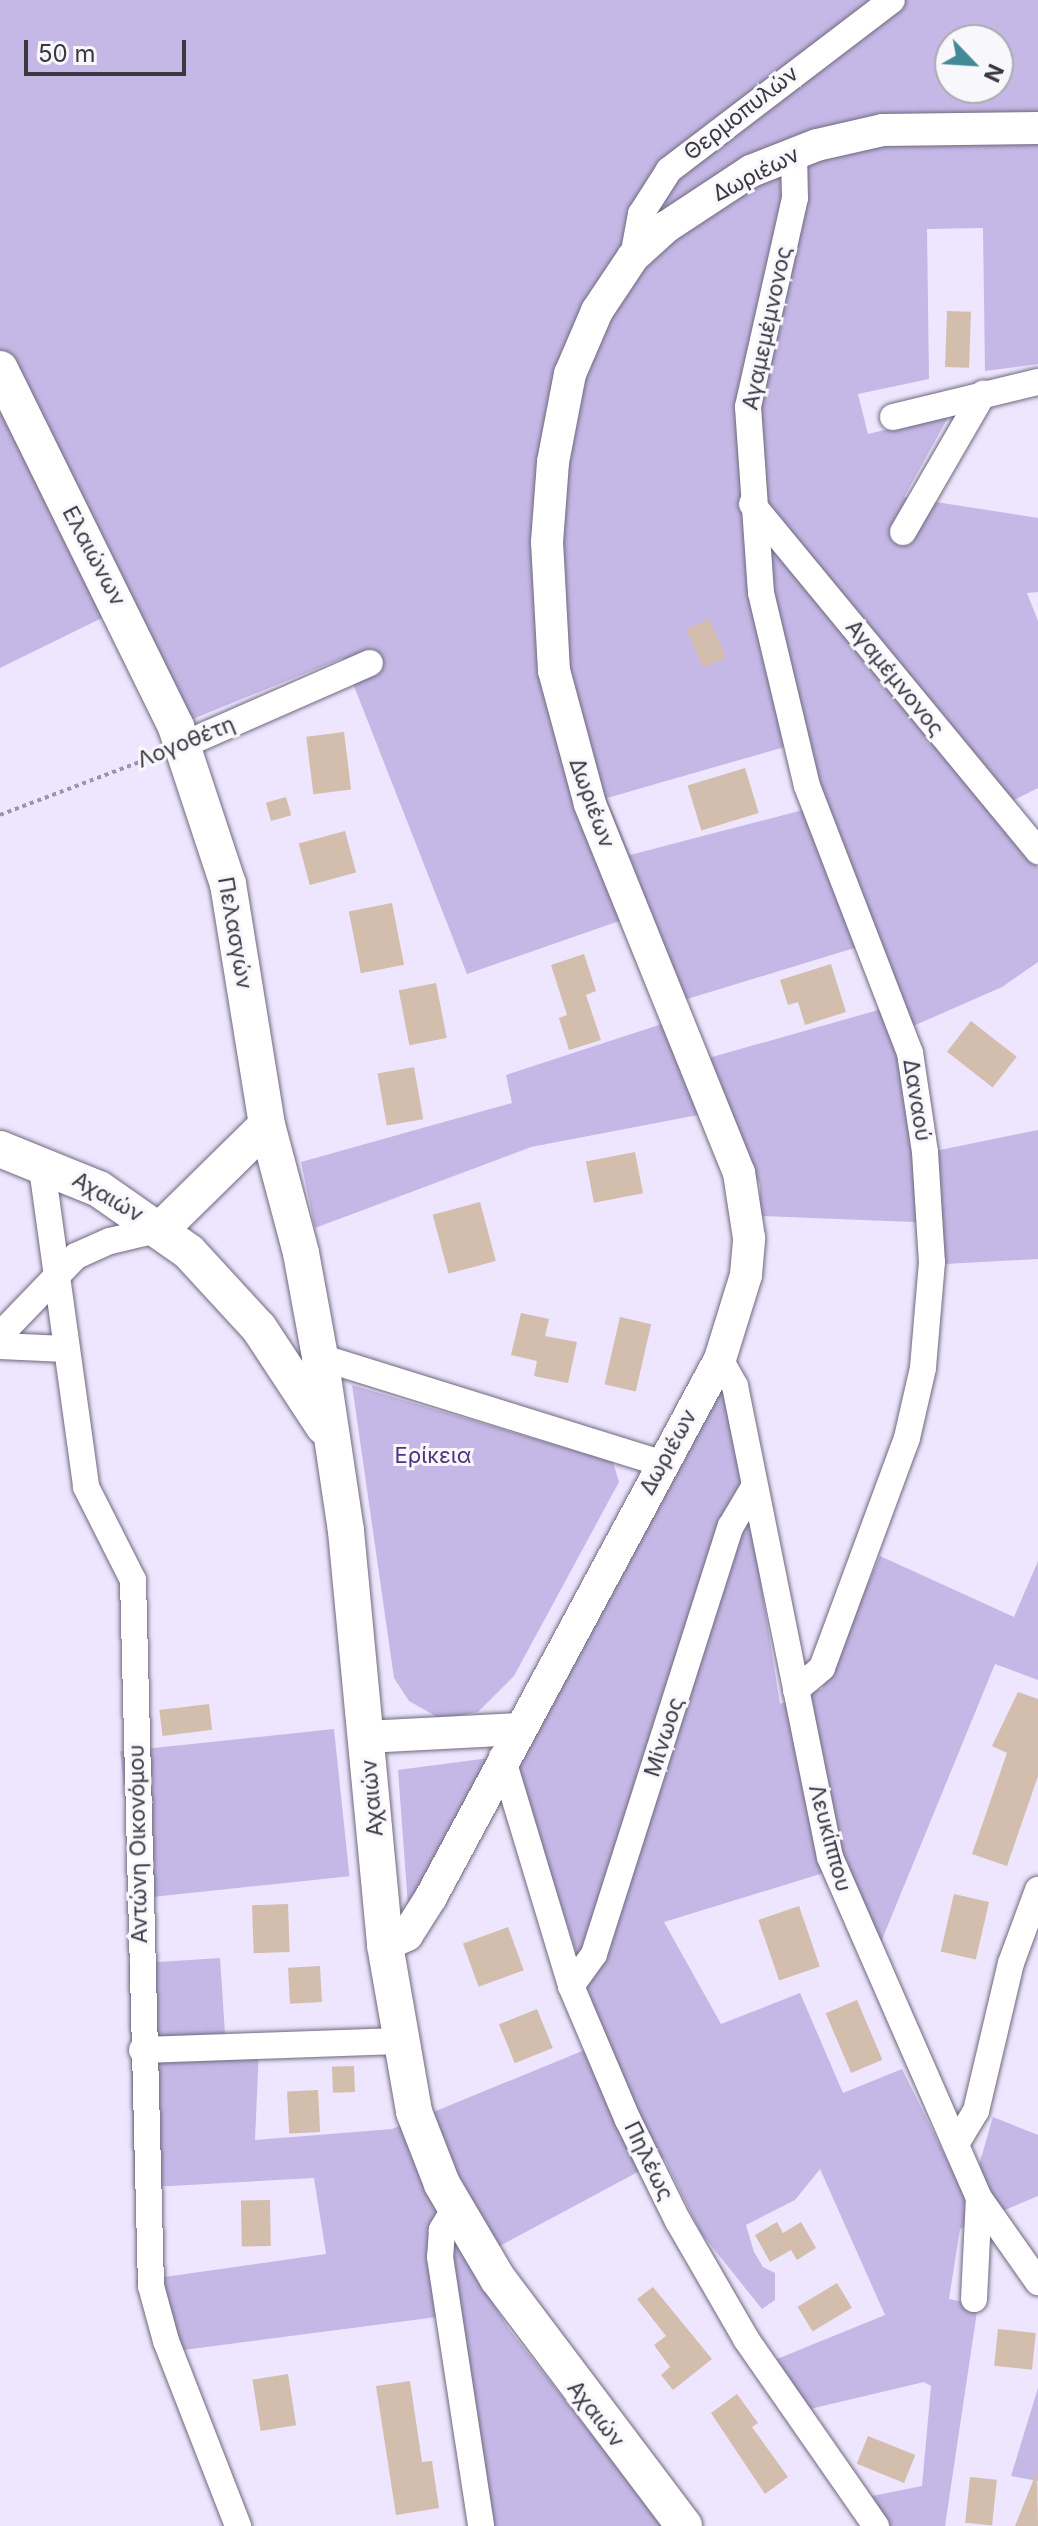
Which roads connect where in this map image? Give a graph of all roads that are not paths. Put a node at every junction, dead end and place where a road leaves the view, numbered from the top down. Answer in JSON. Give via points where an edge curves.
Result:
{"nodes":[{"id":1,"x":892,"y":0,"type":"edge"},
{"id":2,"x":1038,"y":128,"type":"edge"},
{"id":3,"x":794,"y":152,"type":"junction"},
{"id":4,"x":633,"y":257,"type":"junction"},
{"id":5,"x":0,"y":369,"type":"edge"},
{"id":6,"x":1038,"y":382,"type":"edge"},
{"id":7,"x":983,"y":394,"type":"junction"},
{"id":8,"x":893,"y":417,"type":"dead end"},
{"id":9,"x":752,"y":504,"type":"junction"},
{"id":10,"x":903,"y":532,"type":"dead end"},
{"id":11,"x":370,"y":663,"type":"dead end"},
{"id":12,"x":183,"y":745,"type":"junction"},
{"id":13,"x":1038,"y":851,"type":"edge"},
{"id":14,"x":267,"y":1125,"type":"junction"},
{"id":15,"x":0,"y":1149,"type":"edge"},
{"id":16,"x":41,"y":1161,"type":"junction"},
{"id":17,"x":161,"y":1229,"type":"junction"},
{"id":18,"x":59,"y":1269,"type":"junction"},
{"id":19,"x":0,"y":1335,"type":"edge"},
{"id":20,"x":0,"y":1346,"type":"edge"},
{"id":21,"x":65,"y":1349,"type":"junction"},
{"id":22,"x":320,"y":1357,"type":"junction"},
{"id":23,"x":720,"y":1359,"type":"junction"},
{"id":24,"x":333,"y":1442,"type":"junction"},
{"id":25,"x":661,"y":1463,"type":"junction"},
{"id":26,"x":754,"y":1487,"type":"junction"},
{"id":27,"x":796,"y":1690,"type":"junction"},
{"id":28,"x":518,"y":1729,"type":"junction"},
{"id":29,"x":367,"y":1737,"type":"junction"},
{"id":30,"x":502,"y":1757,"type":"junction"},
{"id":31,"x":1037,"y":1894,"type":"edge"},
{"id":32,"x":385,"y":1945,"type":"junction"},
{"id":33,"x":571,"y":1986,"type":"junction"},
{"id":34,"x":400,"y":2041,"type":"junction"},
{"id":35,"x":142,"y":2050,"type":"junction"},
{"id":36,"x":956,"y":2144,"type":"junction"},
{"id":37,"x":979,"y":2198,"type":"junction"},
{"id":38,"x":455,"y":2208,"type":"junction"},
{"id":39,"x":1038,"y":2282,"type":"edge"},
{"id":40,"x":974,"y":2299,"type":"dead end"},
{"id":41,"x":238,"y":2526,"type":"edge"},
{"id":42,"x":481,"y":2526,"type":"edge"},
{"id":43,"x":684,"y":2526,"type":"edge"},
{"id":44,"x":876,"y":2526,"type":"edge"}],
"edges":[{"from":1,"to":4,"type":"street","name":"Θερμοπυλών","via":[[679,161],[646,203]]},
{"from":2,"to":3,"type":"street","name":"Δωριέων","via":[[883,130]]},
{"from":3,"to":4,"type":"street","name":"Δωριέων","via":[[723,187]]},
{"from":3,"to":9,"type":"street","name":"Αγαμεμέμνονος","via":[[795,198],[748,407]]},
{"from":4,"to":23,"type":"street","name":"Δωριέων","via":[[588,329],[564,397],[549,502],[548,625],[558,691],[583,784],[731,1151],[744,1196],[746,1275]]},
{"from":5,"to":12,"type":"main road","name":"Ελαιώνων","via":[[120,605]]},
{"from":6,"to":7,"type":"street"},
{"from":7,"to":8,"type":"street"},
{"from":7,"to":10,"type":"street"},
{"from":9,"to":13,"type":"street","name":"Αγαμέμνονος"},
{"from":9,"to":27,"type":"street","name":"Δαναού","via":[[766,621],[795,747],[826,843],[910,1053],[932,1250],[928,1337],[907,1438],[822,1668]]},
{"from":11,"to":12,"type":"street","name":"Λογοθέτη"},
{"from":12,"to":14,"type":"main road","name":"Πελασγών","via":[[228,884]]},
{"from":14,"to":17,"type":"main road"},
{"from":14,"to":22,"type":"main road","name":"Πελασγών","via":[[301,1253]]},
{"from":15,"to":16,"type":"main road","name":"Αχαιών"},
{"from":16,"to":17,"type":"main road","name":"Αχαιών","via":[[99,1189]]},
{"from":16,"to":18,"type":"street","name":"Αντώνη Οικονόμου"},
{"from":17,"to":18,"type":"street","via":[[96,1246]]},
{"from":17,"to":24,"type":"main road","name":"Αχαιών","via":[[243,1308]]},
{"from":18,"to":19,"type":"street"},
{"from":18,"to":21,"type":"street","name":"Αντώνη Οικονόμου"},
{"from":20,"to":21,"type":"street"},
{"from":21,"to":35,"type":"street","name":"Αντώνη Οικονόμου","via":[[86,1487],[133,1580]]},
{"from":22,"to":24,"type":"main road","name":"Πελασγών"},
{"from":22,"to":25,"type":"street"},
{"from":23,"to":25,"type":"street","name":"Δωριέων"},
{"from":23,"to":26,"type":"street","name":"Λευκίππου","via":[[735,1386]]},
{"from":24,"to":29,"type":"main road","name":"Αχαιών"},
{"from":25,"to":28,"type":"street","name":"Δωριέων"},
{"from":26,"to":27,"type":"street","name":"Λευκίππου"},
{"from":26,"to":33,"type":"street","name":"Μίνωος","via":[[731,1526],[594,1954]]},
{"from":27,"to":36,"type":"street","name":"Λευκίππου","via":[[835,1873]]},
{"from":28,"to":29,"type":"street"},
{"from":28,"to":30,"type":"street","name":"Δωριέων"},
{"from":29,"to":32,"type":"main road","name":"Αχαιών"},
{"from":30,"to":32,"type":"street","name":"Δωριέων","via":[[415,1925],[399,1942]]},
{"from":30,"to":33,"type":"street","name":"Πηλέως"},
{"from":31,"to":36,"type":"street","via":[[1011,1963],[976,2111]]},
{"from":32,"to":34,"type":"main road","name":"Αχαιών"},
{"from":33,"to":44,"type":"street","name":"Πηλέως","via":[[678,2221],[746,2339]]},
{"from":34,"to":35,"type":"street"},
{"from":34,"to":38,"type":"main road","name":"Αχαιών","via":[[414,2112]]},
{"from":35,"to":41,"type":"street","name":"Αντώνη Οικονόμου","via":[[153,2298]]},
{"from":36,"to":37,"type":"street","name":"Λευκίππου"},
{"from":37,"to":39,"type":"street","name":"Λευκίππου"},
{"from":37,"to":40,"type":"street"},
{"from":38,"to":42,"type":"street","via":[[442,2230],[440,2257]]},
{"from":38,"to":43,"type":"main road","name":"Αχαιών","via":[[540,2341]]}]}
